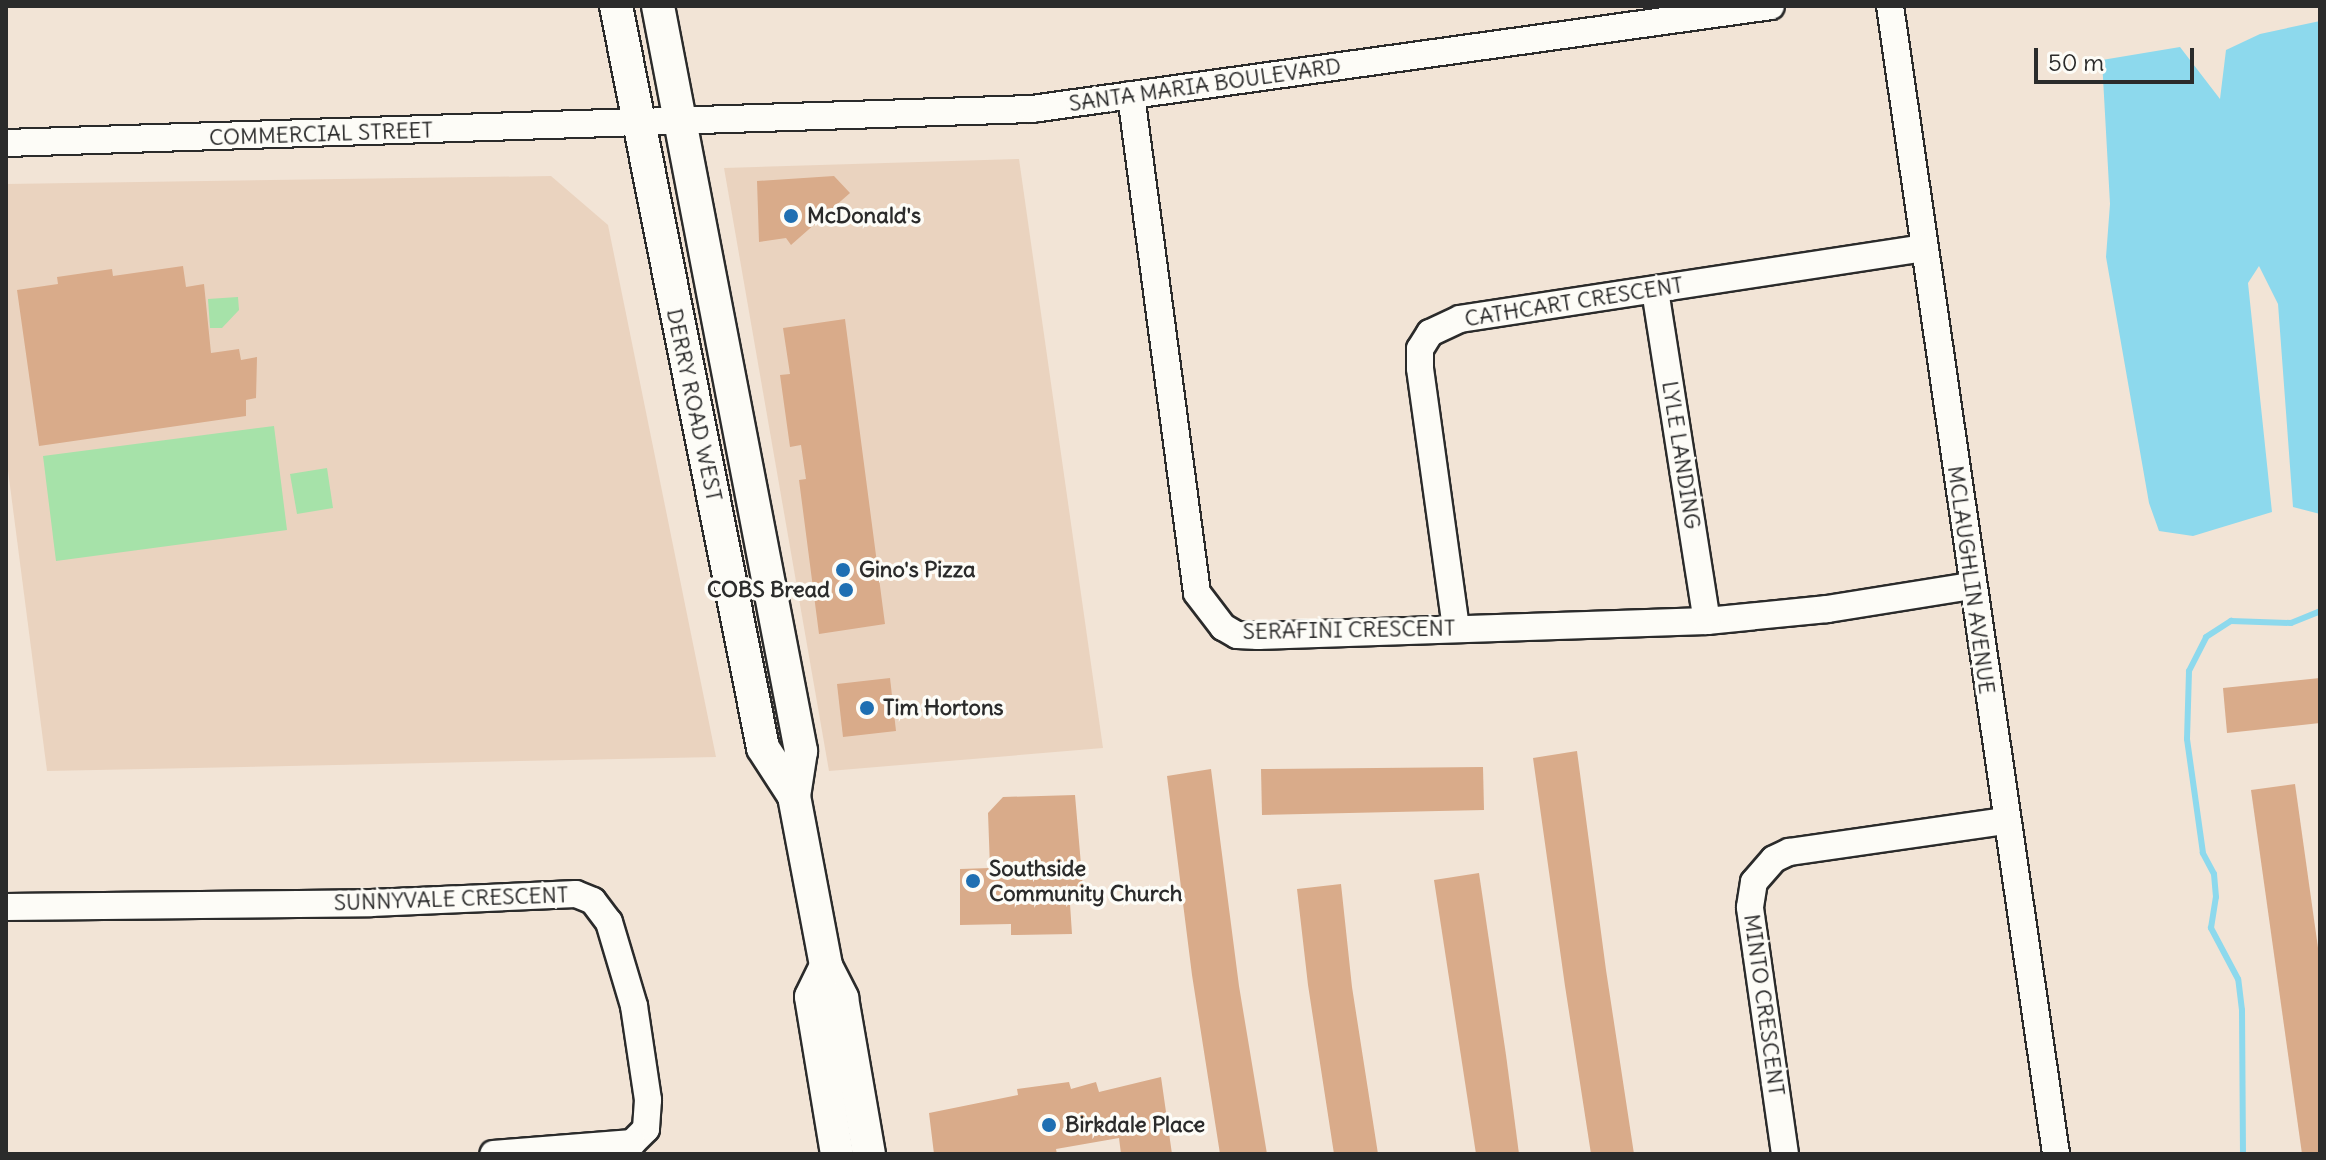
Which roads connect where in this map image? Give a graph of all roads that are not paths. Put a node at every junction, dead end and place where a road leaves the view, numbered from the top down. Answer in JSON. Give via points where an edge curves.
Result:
{"nodes":[{"id":1,"x":616,"y":6,"type":"edge"},
{"id":2,"x":658,"y":6,"type":"edge"},
{"id":3,"x":1771,"y":6,"type":"edge"},
{"id":4,"x":1890,"y":6,"type":"edge"},
{"id":5,"x":1131,"y":95,"type":"junction"},
{"id":6,"x":635,"y":121,"type":"junction"},
{"id":7,"x":679,"y":123,"type":"junction"},
{"id":8,"x":6,"y":143,"type":"edge"},
{"id":9,"x":1924,"y":248,"type":"junction"},
{"id":10,"x":1655,"y":290,"type":"junction"},
{"id":11,"x":1971,"y":586,"type":"junction"},
{"id":12,"x":1707,"y":621,"type":"junction"},
{"id":13,"x":1456,"y":628,"type":"junction"},
{"id":14,"x":794,"y":796,"type":"junction"},
{"id":15,"x":2005,"y":821,"type":"junction"},
{"id":16,"x":6,"y":907,"type":"edge"},
{"id":17,"x":826,"y":966,"type":"junction"},
{"id":18,"x":493,"y":1154,"type":"edge"},
{"id":19,"x":837,"y":1154,"type":"edge"},
{"id":20,"x":869,"y":1154,"type":"edge"},
{"id":21,"x":1785,"y":1154,"type":"edge"},
{"id":22,"x":2056,"y":1154,"type":"edge"}],
"edges":[{"from":1,"to":6,"type":"main road","name":"DERRY ROAD WEST"},
{"from":2,"to":7,"type":"main road","name":"DERRY ROAD WEST"},
{"from":3,"to":5,"type":"street","name":"SANTA MARIA BOULEVARD"},
{"from":4,"to":9,"type":"street","name":"MCLAUGHLIN AVENUE"},
{"from":5,"to":7,"type":"street","name":"SANTA MARIA BOULEVARD","via":[[981,113]]},
{"from":5,"to":13,"type":"street","name":"SERAFINI CRESCENT","via":[[1197,593],[1208,613],[1237,635]]},
{"from":6,"to":7,"type":"street","name":"SANTA MARIA BOULEVARD"},
{"from":6,"to":8,"type":"street","name":"COMMERCIAL STREET"},
{"from":6,"to":14,"type":"main road","name":"DERRY ROAD WEST","via":[[763,748]]},
{"from":7,"to":14,"type":"main road","name":"DERRY ROAD WEST","via":[[801,751]]},
{"from":9,"to":10,"type":"street","name":"CATHCART CRESCENT"},
{"from":9,"to":11,"type":"street","name":"MCLAUGHLIN AVENUE"},
{"from":10,"to":12,"type":"street","name":"LYLE LANDING"},
{"from":10,"to":13,"type":"street","name":"CATHCART CRESCENT","via":[[1460,319],[1430,333],[1420,349]]},
{"from":11,"to":12,"type":"street","name":"SERAFINI CRESCENT"},
{"from":11,"to":15,"type":"street","name":"MCLAUGHLIN AVENUE"},
{"from":12,"to":13,"type":"street","name":"SERAFINI CRESCENT"},
{"from":14,"to":17,"type":"main road","name":"DERRY ROAD WEST"},
{"from":15,"to":21,"type":"street","name":"MINTO CRESCENT","via":[[1789,852],[1774,859],[1754,882],[1750,907]]},
{"from":15,"to":22,"type":"street","name":"MCLAUGHLIN AVENUE"},
{"from":16,"to":18,"type":"street","name":"SUNNYVALE CRESCENT","via":[[371,903],[562,894],[593,901],[609,922],[634,1006],[648,1100],[646,1129],[632,1143]]},
{"from":17,"to":19,"type":"main road","via":[[811,997]]},
{"from":17,"to":20,"type":"main road","name":"DERRY ROAD WEST","via":[[842,998]]}]}
